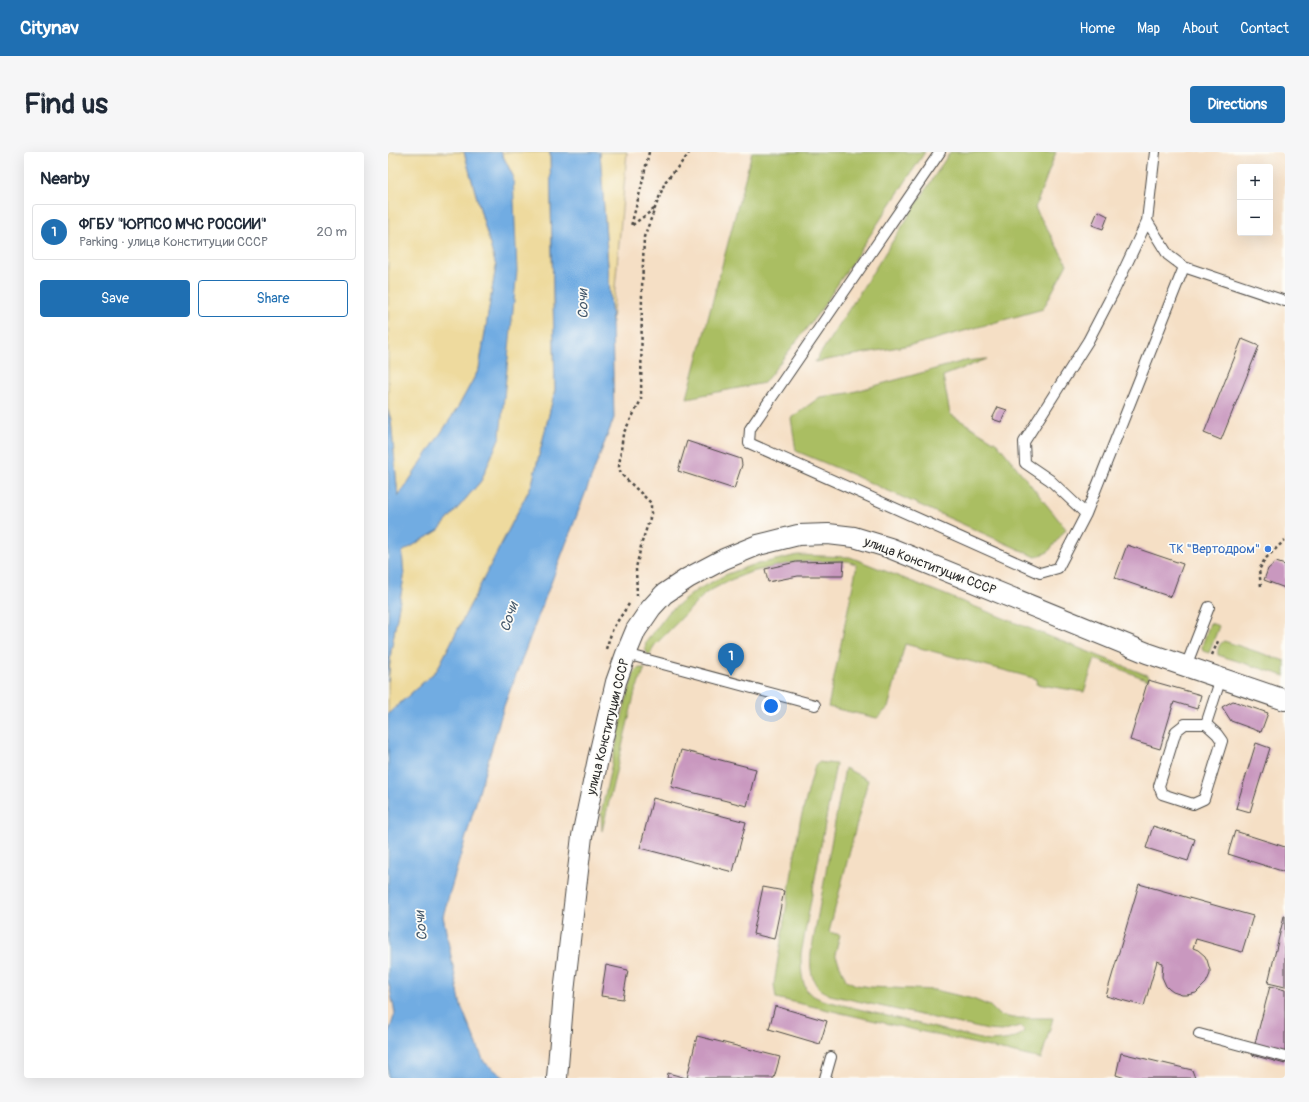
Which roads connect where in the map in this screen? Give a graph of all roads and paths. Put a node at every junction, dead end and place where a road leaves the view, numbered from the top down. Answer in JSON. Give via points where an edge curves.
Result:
{"nodes":[{"id":1,"x":649,"y":152,"type":"edge"},
{"id":2,"x":688,"y":152,"type":"edge"},
{"id":3,"x":940,"y":152,"type":"edge"},
{"id":4,"x":1155,"y":152,"type":"edge"},
{"id":5,"x":655,"y":209,"type":"junction"},
{"id":6,"x":1147,"y":222,"type":"junction"},
{"id":7,"x":1184,"y":266,"type":"junction"},
{"id":8,"x":1285,"y":301,"type":"edge"},
{"id":9,"x":1086,"y":514,"type":"junction"},
{"id":10,"x":1285,"y":540,"type":"edge"},
{"id":11,"x":1261,"y":586,"type":"dead end"},
{"id":12,"x":1209,"y":607,"type":"dead end"},
{"id":13,"x":641,"y":622,"type":"junction"},
{"id":14,"x":1219,"y":639,"type":"dead end"},
{"id":15,"x":626,"y":654,"type":"junction"},
{"id":16,"x":1212,"y":658,"type":"dead end"},
{"id":17,"x":1186,"y":666,"type":"junction"},
{"id":18,"x":1221,"y":678,"type":"junction"},
{"id":19,"x":1285,"y":700,"type":"edge"},
{"id":20,"x":815,"y":705,"type":"dead end"},
{"id":21,"x":1206,"y":724,"type":"junction"},
{"id":22,"x":1199,"y":1034,"type":"dead end"},
{"id":23,"x":831,"y":1057,"type":"dead end"},
{"id":24,"x":1285,"y":1057,"type":"edge"},
{"id":25,"x":557,"y":1078,"type":"edge"},
{"id":26,"x":826,"y":1078,"type":"edge"}],
"edges":[{"from":1,"to":5,"type":"path","via":[[631,226]]},
{"from":2,"to":5,"type":"path","via":[[665,182]]},
{"from":3,"to":9,"type":"lane","via":[[750,429],[749,443],[1040,573],[1058,568]]},
{"from":4,"to":6,"type":"lane"},
{"from":5,"to":13,"type":"path","via":[[644,237],[641,400],[623,434],[619,467],[622,474],[651,503],[651,515],[636,568]]},
{"from":6,"to":7,"type":"lane","via":[[1168,255]]},
{"from":6,"to":9,"type":"lane","via":[[1088,341],[1024,442],[1025,463],[1050,480]]},
{"from":7,"to":8,"type":"lane"},
{"from":7,"to":9,"type":"lane"},
{"from":10,"to":11,"type":"path","via":[[1265,559],[1259,570]]},
{"from":12,"to":17,"type":"lane"},
{"from":13,"to":15,"type":"street","name":"улица Конституции СССР"},
{"from":13,"to":17,"type":"street","name":"улица Конституции СССР","via":[[664,594],[724,559],[758,545],[798,535],[828,534],[854,537],[890,548],[1147,653]]},
{"from":14,"to":16,"type":"path"},
{"from":15,"to":20,"type":"lane"},
{"from":15,"to":25,"type":"street","name":"улица Конституции СССР","via":[[616,682],[582,836]]},
{"from":17,"to":18,"type":"street","name":"улица Конституции СССР"},
{"from":18,"to":19,"type":"street","name":"улица Конституции СССР"},
{"from":18,"to":21,"type":"lane"},
{"from":21,"to":21,"type":"lane","via":[[1185,724],[1176,731],[1159,786],[1162,794],[1193,804],[1204,799],[1222,741]]},
{"from":22,"to":24,"type":"lane"},
{"from":23,"to":26,"type":"lane"}]}
